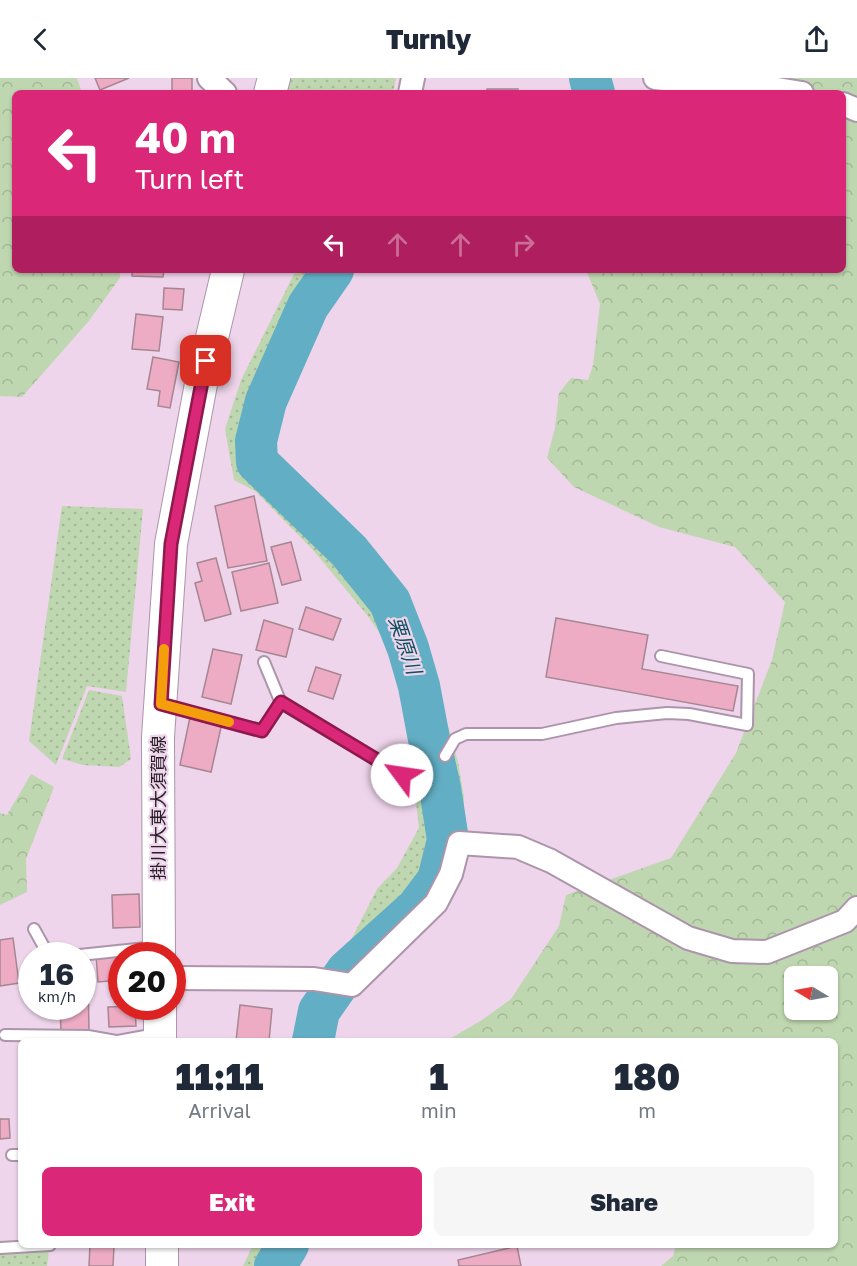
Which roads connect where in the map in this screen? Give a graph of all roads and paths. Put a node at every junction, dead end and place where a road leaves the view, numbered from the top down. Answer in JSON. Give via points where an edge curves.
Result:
{"nodes":[{"id":1,"x":208,"y":78,"type":"edge"},
{"id":2,"x":655,"y":78,"type":"edge"},
{"id":3,"x":222,"y":90,"type":"edge"},
{"id":4,"x":783,"y":90,"type":"edge"},
{"id":5,"x":227,"y":273,"type":"edge"},
{"id":6,"x":662,"y":656,"type":"dead end"},
{"id":7,"x":264,"y":662,"type":"dead end"},
{"id":8,"x":281,"y":702,"type":"junction"},
{"id":9,"x":161,"y":704,"type":"junction"},
{"id":10,"x":445,"y":756,"type":"dead end"},
{"id":11,"x":402,"y":775,"type":"dead end"},
{"id":12,"x":857,"y":908,"type":"edge"},
{"id":13,"x":34,"y":929,"type":"dead end"},
{"id":14,"x":41,"y":942,"type":"edge"},
{"id":15,"x":159,"y":942,"type":"edge"},
{"id":16,"x":186,"y":978,"type":"edge"},
{"id":17,"x":160,"y":1027,"type":"edge"},
{"id":18,"x":5,"y":1035,"type":"dead end"},
{"id":19,"x":100,"y":1038,"type":"edge"},
{"id":20,"x":126,"y":1038,"type":"edge"},
{"id":21,"x":18,"y":1247,"type":"edge"},
{"id":22,"x":0,"y":1248,"type":"edge"},
{"id":23,"x":162,"y":1248,"type":"edge"},
{"id":24,"x":162,"y":1266,"type":"edge"}],
"edges":[{"from":1,"to":3,"type":"street"},
{"from":2,"to":4,"type":"street"},
{"from":5,"to":9,"type":"main road","name":"掛川大東大須賀線","via":[[201,384],[171,544]]},
{"from":6,"to":10,"type":"lane","via":[[748,674],[747,725],[689,714],[652,714],[542,734],[466,734],[455,739]]},
{"from":7,"to":8,"type":"lane"},
{"from":8,"to":9,"type":"lane","via":[[262,731]]},
{"from":8,"to":11,"type":"lane"},
{"from":9,"to":15,"type":"main road","name":"掛川大東大須賀線"},
{"from":12,"to":16,"type":"street","via":[[845,921],[767,952],[732,951],[688,938],[551,861],[518,847],[459,843],[451,874],[436,903],[352,985],[314,979]]},
{"from":13,"to":14,"type":"lane"},
{"from":17,"to":20,"type":"lane"},
{"from":18,"to":19,"type":"lane"},
{"from":21,"to":22,"type":"lane"},
{"from":23,"to":24,"type":"main road"}]}
